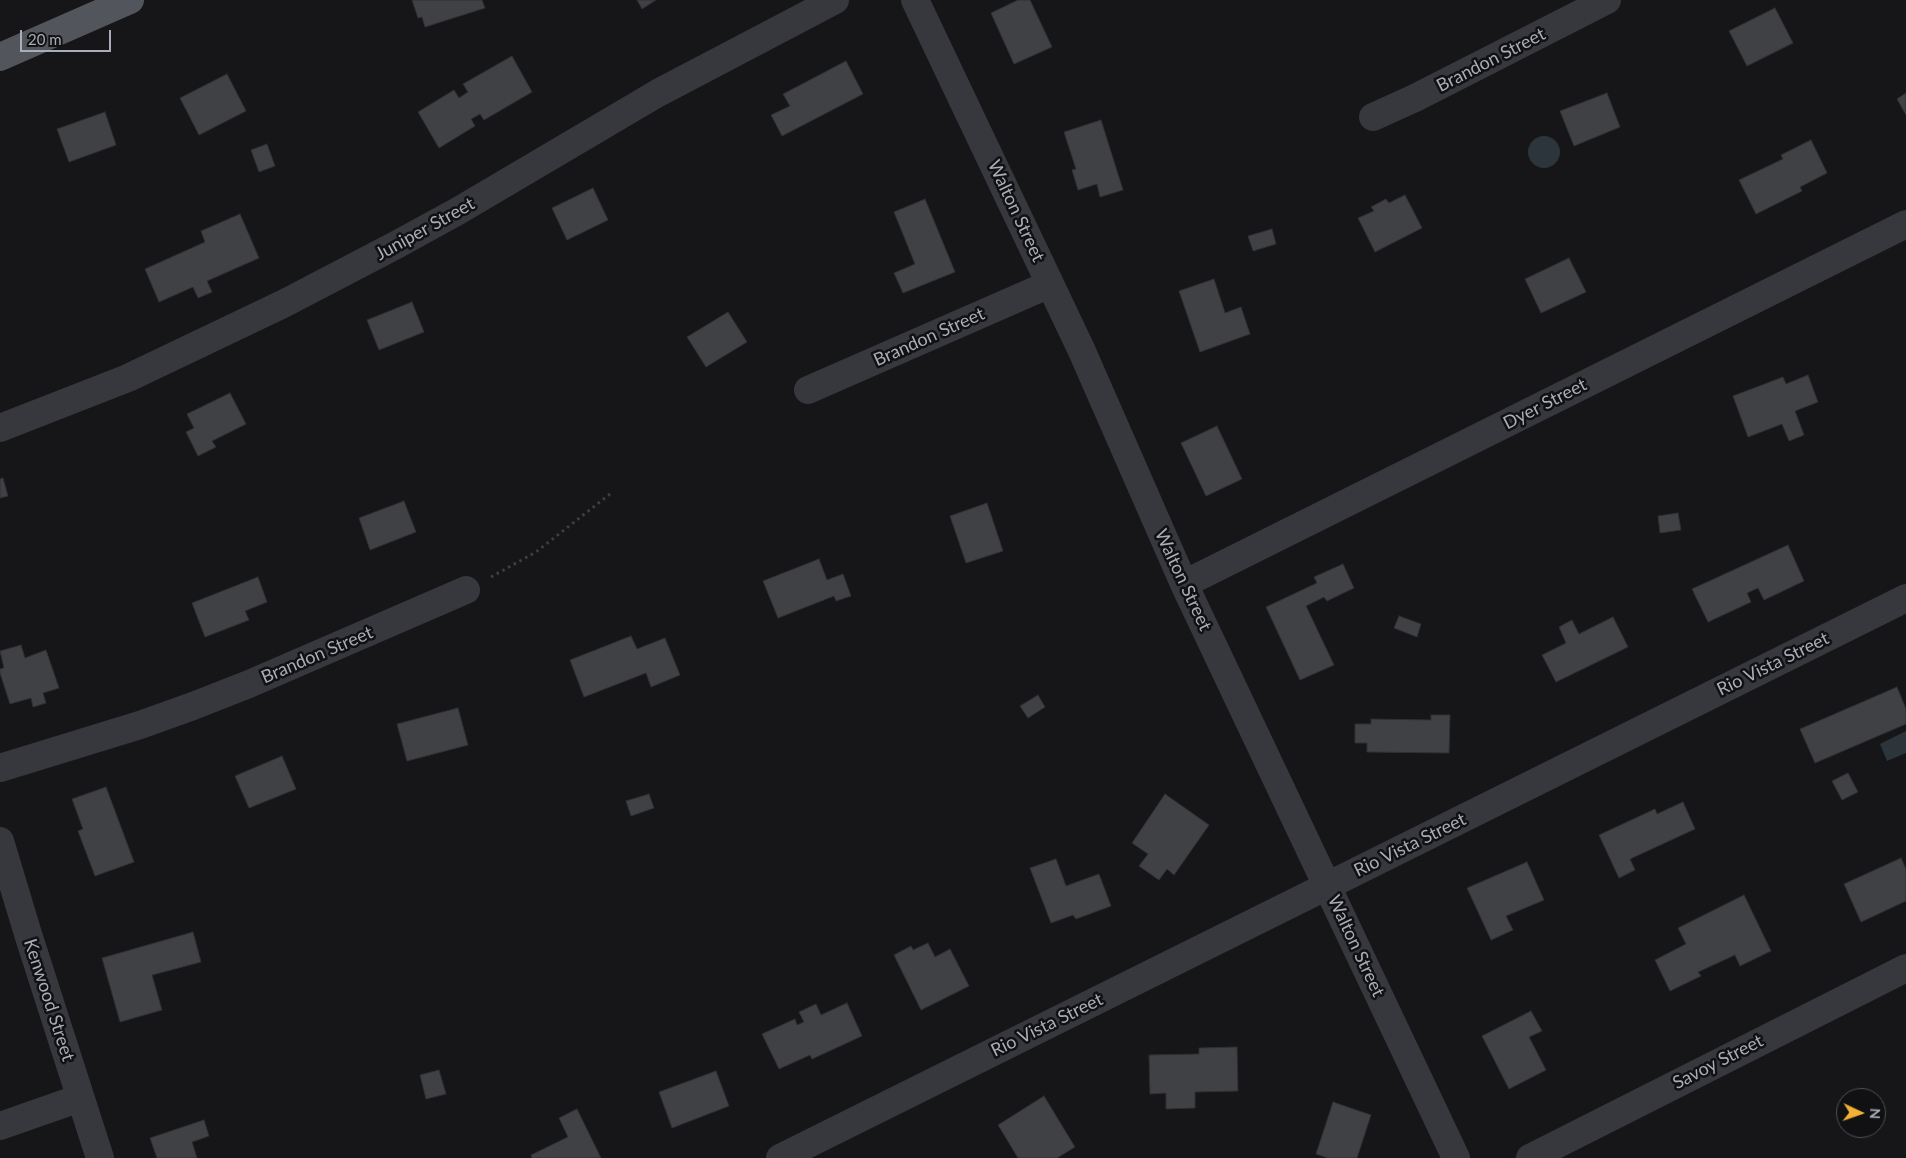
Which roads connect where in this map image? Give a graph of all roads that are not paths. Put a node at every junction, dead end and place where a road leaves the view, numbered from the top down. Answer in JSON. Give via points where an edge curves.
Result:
{"nodes":[{"id":1,"x":130,"y":0,"type":"edge"},
{"id":2,"x":835,"y":0,"type":"edge"},
{"id":3,"x":915,"y":0,"type":"edge"},
{"id":4,"x":1607,"y":0,"type":"edge"},
{"id":5,"x":0,"y":57,"type":"edge"},
{"id":6,"x":1373,"y":118,"type":"dead end"},
{"id":7,"x":1906,"y":224,"type":"edge"},
{"id":8,"x":1050,"y":284,"type":"junction"},
{"id":9,"x":808,"y":390,"type":"dead end"},
{"id":10,"x":0,"y":428,"type":"edge"},
{"id":11,"x":1184,"y":584,"type":"junction"},
{"id":12,"x":466,"y":590,"type":"road end"},
{"id":13,"x":1906,"y":598,"type":"edge"},
{"id":14,"x":0,"y":768,"type":"edge"},
{"id":15,"x":0,"y":841,"type":"edge"},
{"id":16,"x":1327,"y":886,"type":"junction"},
{"id":17,"x":1906,"y":968,"type":"edge"},
{"id":18,"x":80,"y":1098,"type":"junction"},
{"id":19,"x":0,"y":1126,"type":"edge"},
{"id":20,"x":100,"y":1158,"type":"edge"},
{"id":21,"x":780,"y":1158,"type":"edge"},
{"id":22,"x":1456,"y":1158,"type":"edge"},
{"id":23,"x":1530,"y":1158,"type":"edge"}],
"edges":[{"from":1,"to":5,"type":"main road"},
{"from":2,"to":10,"type":"street","name":"Juniper Street","via":[[658,93],[442,220],[285,303],[128,378]]},
{"from":3,"to":8,"type":"street","name":"Walton Street"},
{"from":4,"to":6,"type":"street","name":"Brandon Street"},
{"from":7,"to":11,"type":"street","name":"Dyer Street"},
{"from":8,"to":9,"type":"street","name":"Brandon Street"},
{"from":8,"to":11,"type":"street","name":"Walton Street"},
{"from":11,"to":16,"type":"street","name":"Walton Street"},
{"from":12,"to":14,"type":"street","name":"Brandon Street","via":[[193,706]]},
{"from":13,"to":16,"type":"street","name":"Rio Vista Street"},
{"from":15,"to":18,"type":"street","name":"Kenwood Street"},
{"from":16,"to":21,"type":"street","name":"Rio Vista Street"},
{"from":16,"to":22,"type":"street","name":"Walton Street"},
{"from":17,"to":23,"type":"street","name":"Savoy Street"},
{"from":18,"to":19,"type":"street"},
{"from":18,"to":20,"type":"street","name":"Kenwood Street"}]}
